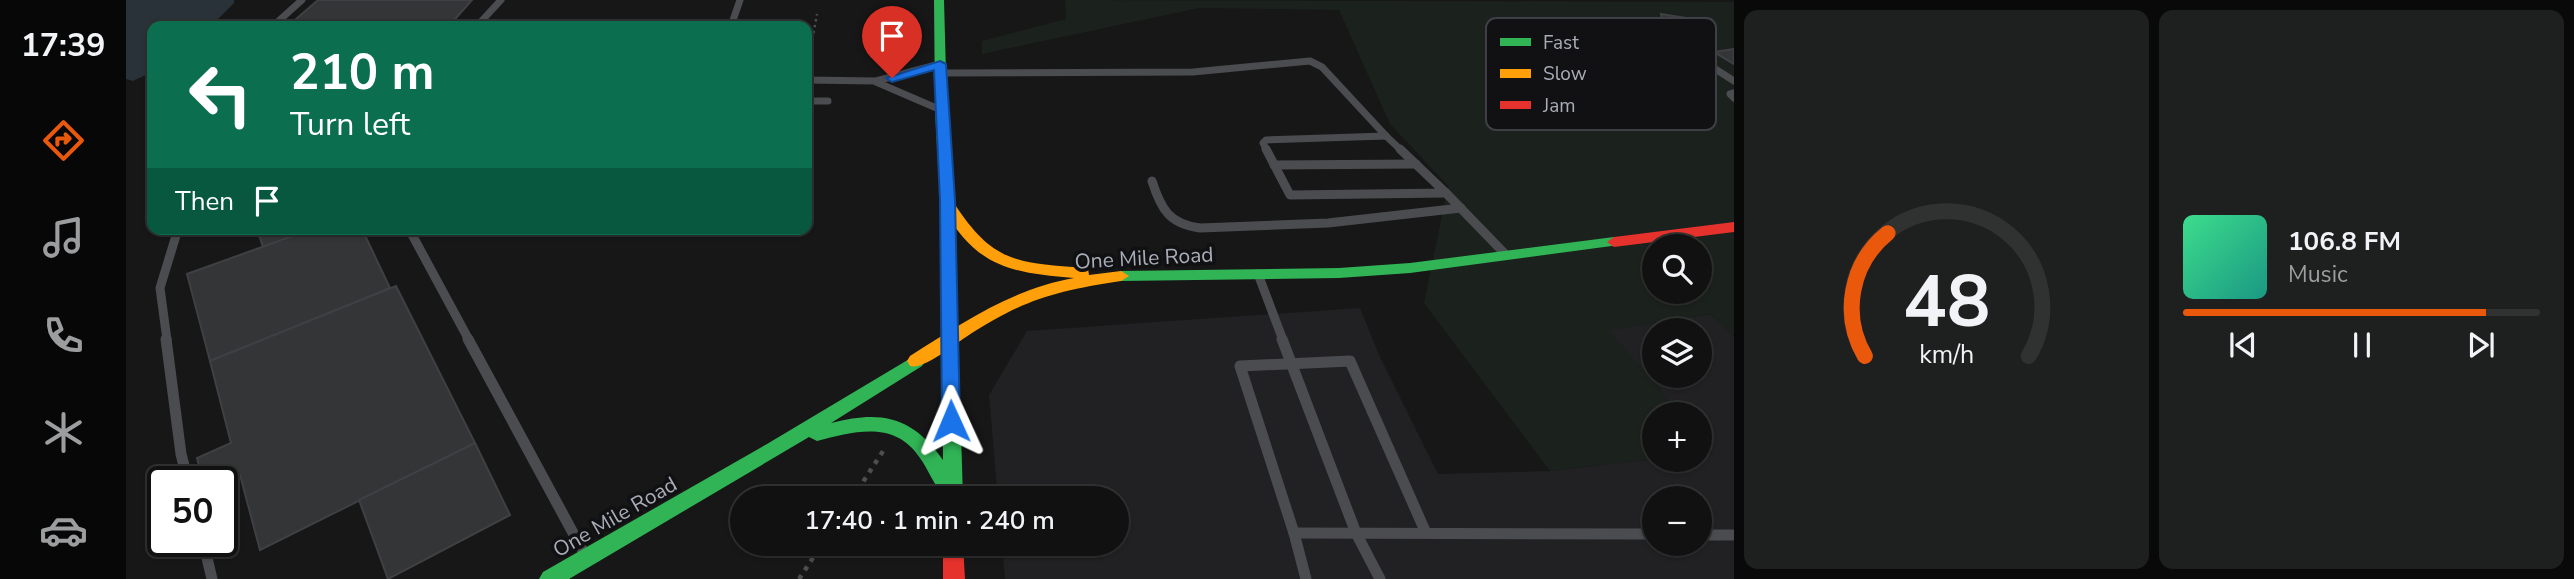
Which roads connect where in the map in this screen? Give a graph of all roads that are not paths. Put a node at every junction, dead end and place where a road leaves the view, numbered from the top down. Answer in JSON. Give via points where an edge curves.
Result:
{"nodes":[{"id":1,"x":302,"y":0,"type":"edge"},
{"id":2,"x":501,"y":0,"type":"edge"},
{"id":3,"x":740,"y":0,"type":"edge"},
{"id":4,"x":939,"y":0,"type":"edge"},
{"id":5,"x":278,"y":21,"type":"edge"},
{"id":6,"x":482,"y":21,"type":"edge"},
{"id":7,"x":733,"y":21,"type":"edge"},
{"id":8,"x":940,"y":69,"type":"junction"},
{"id":9,"x":1716,"y":69,"type":"edge"},
{"id":10,"x":812,"y":80,"type":"edge"},
{"id":11,"x":876,"y":81,"type":"junction"},
{"id":12,"x":1734,"y":81,"type":"edge"},
{"id":13,"x":1734,"y":93,"type":"edge"},
{"id":14,"x":1734,"y":98,"type":"edge"},
{"id":15,"x":812,"y":100,"type":"edge"},
{"id":16,"x":828,"y":101,"type":"dead end"},
{"id":17,"x":941,"y":110,"type":"junction"},
{"id":18,"x":1387,"y":136,"type":"junction"},
{"id":19,"x":1416,"y":164,"type":"junction"},
{"id":20,"x":1274,"y":165,"type":"junction"},
{"id":21,"x":1152,"y":181,"type":"dead end"},
{"id":22,"x":1446,"y":193,"type":"junction"},
{"id":23,"x":947,"y":200,"type":"junction"},
{"id":24,"x":1461,"y":208,"type":"junction"},
{"id":25,"x":1734,"y":227,"type":"edge"},
{"id":26,"x":176,"y":235,"type":"edge"},
{"id":27,"x":412,"y":235,"type":"edge"},
{"id":28,"x":1506,"y":255,"type":"junction"},
{"id":29,"x":1258,"y":274,"type":"junction"},
{"id":30,"x":1124,"y":276,"type":"junction"},
{"id":31,"x":949,"y":341,"type":"junction"},
{"id":32,"x":1293,"y":363,"type":"junction"},
{"id":33,"x":774,"y":449,"type":"junction"},
{"id":34,"x":184,"y":466,"type":"edge"},
{"id":35,"x":948,"y":486,"type":"edge"},
{"id":36,"x":953,"y":486,"type":"edge"},
{"id":37,"x":1294,"y":533,"type":"junction"},
{"id":38,"x":1356,"y":533,"type":"junction"},
{"id":39,"x":1426,"y":533,"type":"junction"},
{"id":40,"x":1642,"y":534,"type":"edge"},
{"id":41,"x":1712,"y":535,"type":"edge"},
{"id":42,"x":1734,"y":535,"type":"edge"},
{"id":43,"x":953,"y":556,"type":"edge"},
{"id":44,"x":207,"y":557,"type":"edge"},
{"id":45,"x":586,"y":558,"type":"junction"},
{"id":46,"x":212,"y":579,"type":"edge"},
{"id":47,"x":550,"y":579,"type":"edge"},
{"id":48,"x":954,"y":579,"type":"edge"},
{"id":49,"x":1306,"y":579,"type":"edge"},
{"id":50,"x":1380,"y":579,"type":"edge"}],
"edges":[{"from":1,"to":5,"type":"lane"},
{"from":2,"to":6,"type":"lane"},
{"from":3,"to":7,"type":"lane"},
{"from":4,"to":8,"type":"main road"},
{"from":8,"to":11,"type":"lane"},
{"from":8,"to":17,"type":"main road"},
{"from":8,"to":18,"type":"lane","via":[[1193,72],[1310,61]]},
{"from":9,"to":12,"type":"lane"},
{"from":10,"to":11,"type":"lane"},
{"from":11,"to":17,"type":"lane"},
{"from":13,"to":14,"type":"lane","via":[[1730,95]]},
{"from":15,"to":16,"type":"lane"},
{"from":17,"to":23,"type":"main road"},
{"from":18,"to":19,"type":"lane"},
{"from":18,"to":20,"type":"lane","via":[[1266,140]]},
{"from":19,"to":20,"type":"lane"},
{"from":19,"to":22,"type":"lane"},
{"from":20,"to":22,"type":"lane","via":[[1290,195]]},
{"from":21,"to":24,"type":"lane","via":[[1163,214],[1195,228],[1306,226]]},
{"from":22,"to":24,"type":"lane"},
{"from":23,"to":30,"type":"main road","via":[[964,237],[993,257],[1034,269]]},
{"from":23,"to":31,"type":"main road"},
{"from":24,"to":28,"type":"lane"},
{"from":25,"to":28,"type":"main road","name":"One Mile Road"},
{"from":26,"to":34,"type":"lane","via":[[160,288]]},
{"from":27,"to":45,"type":"lane"},
{"from":28,"to":29,"type":"main road","name":"One Mile Road","via":[[1410,268]]},
{"from":29,"to":30,"type":"main road","name":"One Mile Road"},
{"from":29,"to":32,"type":"lane"},
{"from":30,"to":31,"type":"main road","name":"One Mile Road","via":[[1038,292]]},
{"from":31,"to":33,"type":"main road","name":"One Mile Road"},
{"from":31,"to":36,"type":"main road"},
{"from":32,"to":37,"type":"lane","via":[[1240,366]]},
{"from":32,"to":38,"type":"lane"},
{"from":32,"to":39,"type":"lane","via":[[1350,361]]},
{"from":33,"to":35,"type":"main road","via":[[839,426],[868,421],[898,426],[919,438]]},
{"from":33,"to":45,"type":"main road","name":"One Mile Road"},
{"from":37,"to":38,"type":"lane"},
{"from":37,"to":49,"type":"lane"},
{"from":38,"to":39,"type":"lane"},
{"from":38,"to":50,"type":"lane"},
{"from":39,"to":40,"type":"lane"},
{"from":41,"to":42,"type":"lane"},
{"from":43,"to":48,"type":"main road"},
{"from":44,"to":46,"type":"lane"},
{"from":45,"to":47,"type":"main road","name":"One Mile Road"}]}
